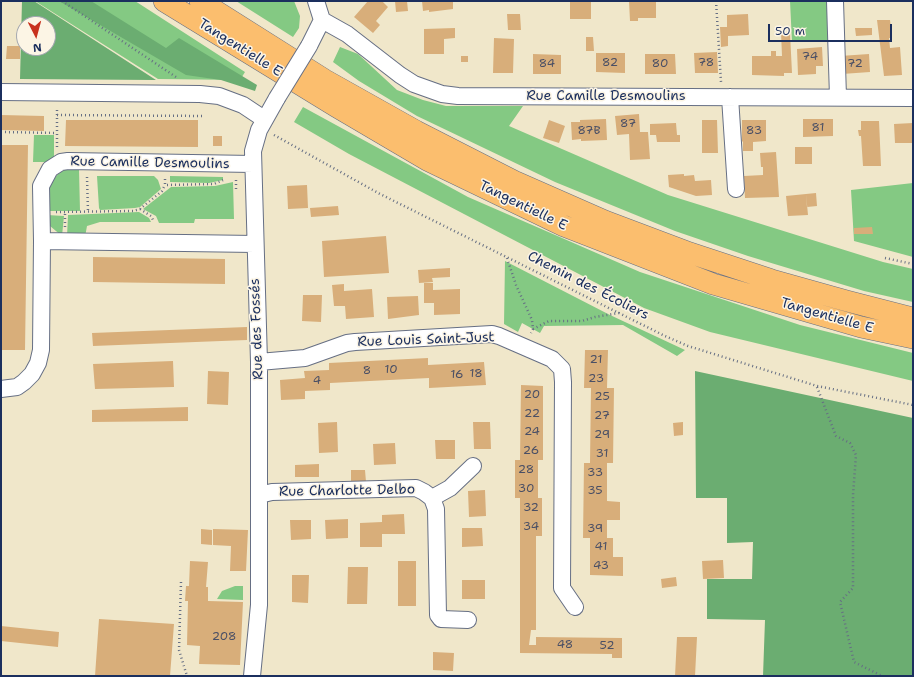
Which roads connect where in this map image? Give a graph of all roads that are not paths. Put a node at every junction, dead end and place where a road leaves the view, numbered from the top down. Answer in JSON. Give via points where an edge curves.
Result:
{"nodes":[{"id":1,"x":164,"y":1,"type":"edge"},
{"id":2,"x":200,"y":1,"type":"edge"},
{"id":3,"x":316,"y":1,"type":"edge"},
{"id":4,"x":835,"y":1,"type":"edge"},
{"id":5,"x":322,"y":20,"type":"junction"},
{"id":6,"x":1,"y":92,"type":"edge"},
{"id":7,"x":730,"y":97,"type":"junction"},
{"id":8,"x":838,"y":97,"type":"junction"},
{"id":9,"x":913,"y":98,"type":"edge"},
{"id":10,"x":264,"y":119,"type":"junction"},
{"id":11,"x":253,"y":164,"type":"junction"},
{"id":12,"x":736,"y":189,"type":"dead end"},
{"id":13,"x":42,"y":241,"type":"junction"},
{"id":14,"x":255,"y":244,"type":"junction"},
{"id":15,"x":913,"y":318,"type":"edge"},
{"id":16,"x":913,"y":338,"type":"edge"},
{"id":17,"x":259,"y":362,"type":"junction"},
{"id":18,"x":1,"y":389,"type":"edge"},
{"id":19,"x":473,"y":466,"type":"dead end"},
{"id":20,"x":259,"y":495,"type":"junction"},
{"id":21,"x":432,"y":498,"type":"junction"},
{"id":22,"x":575,"y":607,"type":"dead end"},
{"id":23,"x":468,"y":620,"type":"dead end"},
{"id":24,"x":252,"y":676,"type":"edge"}],
"edges":[{"from":1,"to":16,"type":"main road","name":"Tangentielle E","via":[[427,160],[564,226],[714,284],[861,327]]},
{"from":2,"to":15,"type":"main road","name":"Tangentielle E","via":[[325,80],[416,131],[514,181],[605,221],[690,253],[780,282]]},
{"from":3,"to":5,"type":"street"},
{"from":4,"to":8,"type":"street"},
{"from":5,"to":7,"type":"street","name":"Rue Camille Desmoulins","via":[[347,34],[414,84],[442,94]]},
{"from":5,"to":10,"type":"street","name":"Rue des Fossés","bridge":true},
{"from":6,"to":10,"type":"street","via":[[200,94],[219,96],[243,105]]},
{"from":7,"to":8,"type":"street","name":"Rue Camille Desmoulins"},
{"from":7,"to":12,"type":"street"},
{"from":8,"to":9,"type":"street","name":"Rue Camille Desmoulins"},
{"from":10,"to":11,"type":"street","name":"Rue des Fossés","via":[[254,144]]},
{"from":11,"to":13,"type":"street","name":"Rue Camille Desmoulins","via":[[61,162],[50,169],[41,186]]},
{"from":11,"to":14,"type":"street","name":"Rue des Fossés"},
{"from":13,"to":14,"type":"street"},
{"from":13,"to":18,"type":"street","name":"Rue Camille Desmoulins","via":[[41,350],[38,362],[24,382],[17,387]]},
{"from":14,"to":17,"type":"street","name":"Rue des Fossés"},
{"from":17,"to":20,"type":"street","name":"Rue des Fossés"},
{"from":17,"to":22,"type":"street","name":"Rue Louis Saint-Just","via":[[305,358],[355,342],[492,334],[552,359],[562,370],[564,382],[562,588]]},
{"from":19,"to":21,"type":"street","name":"Rue Charlotte Delbo","via":[[450,488]]},
{"from":20,"to":21,"type":"street","name":"Rue Charlotte Delbo","via":[[272,492],[416,488]]},
{"from":20,"to":24,"type":"street","name":"Rue des Fossés","via":[[259,605]]},
{"from":21,"to":23,"type":"street","name":"Rue Charlotte Delbo","via":[[436,509],[438,615],[441,619]]}]}
